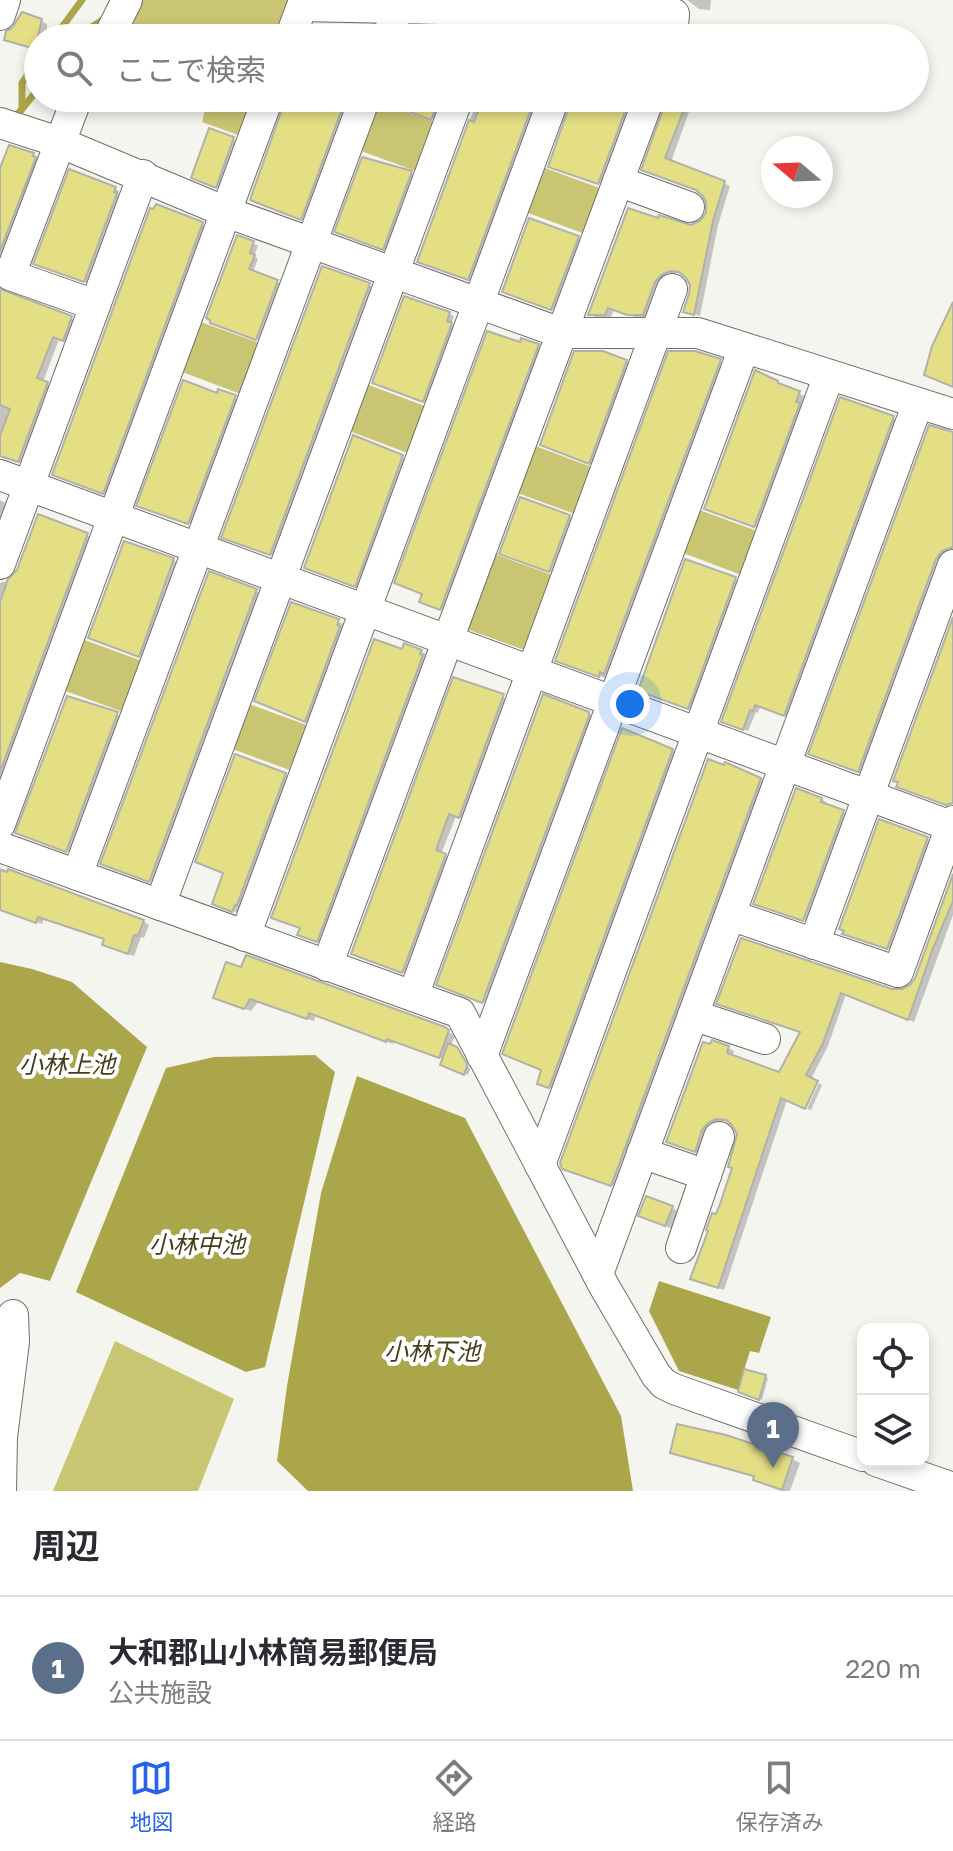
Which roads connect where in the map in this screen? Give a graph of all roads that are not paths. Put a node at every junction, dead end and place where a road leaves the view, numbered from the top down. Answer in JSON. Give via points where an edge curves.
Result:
{"nodes":[{"id":1,"x":5,"y":0,"type":"edge"},
{"id":2,"x":398,"y":8,"type":"junction"},
{"id":3,"x":0,"y":15,"type":"edge"},
{"id":4,"x":295,"y":24,"type":"edge"},
{"id":5,"x":392,"y":24,"type":"edge"},
{"id":6,"x":486,"y":24,"type":"edge"},
{"id":7,"x":589,"y":24,"type":"edge"},
{"id":8,"x":673,"y":24,"type":"edge"},
{"id":9,"x":71,"y":112,"type":"edge"},
{"id":10,"x":263,"y":112,"type":"edge"},
{"id":11,"x":360,"y":112,"type":"edge"},
{"id":12,"x":453,"y":112,"type":"edge"},
{"id":13,"x":549,"y":112,"type":"edge"},
{"id":14,"x":644,"y":112,"type":"edge"},
{"id":15,"x":0,"y":123,"type":"edge"},
{"id":16,"x":59,"y":142,"type":"junction"},
{"id":17,"x":143,"y":175,"type":"junction"},
{"id":18,"x":618,"y":181,"type":"junction"},
{"id":19,"x":689,"y":207,"type":"dead end"},
{"id":20,"x":226,"y":212,"type":"junction"},
{"id":21,"x":311,"y":242,"type":"junction"},
{"id":22,"x":394,"y":272,"type":"junction"},
{"id":23,"x":672,"y":289,"type":"dead end"},
{"id":24,"x":478,"y":303,"type":"junction"},
{"id":25,"x":95,"y":305,"type":"junction"},
{"id":26,"x":561,"y":333,"type":"junction"},
{"id":27,"x":655,"y":333,"type":"junction"},
{"id":28,"x":744,"y":348,"type":"junction"},
{"id":29,"x":829,"y":375,"type":"junction"},
{"id":30,"x":918,"y":403,"type":"junction"},
{"id":31,"x":953,"y":414,"type":"edge"},
{"id":32,"x":0,"y":475,"type":"edge"},
{"id":33,"x":29,"y":486,"type":"junction"},
{"id":34,"x":113,"y":517,"type":"junction"},
{"id":35,"x":198,"y":548,"type":"junction"},
{"id":36,"x":0,"y":564,"type":"edge"},
{"id":37,"x":953,"y":565,"type":"edge"},
{"id":38,"x":281,"y":579,"type":"junction"},
{"id":39,"x":365,"y":610,"type":"junction"},
{"id":40,"x":448,"y":640,"type":"junction"},
{"id":41,"x":532,"y":671,"type":"junction"},
{"id":42,"x":614,"y":701,"type":"junction"},
{"id":43,"x":698,"y":733,"type":"junction"},
{"id":44,"x":785,"y":764,"type":"junction"},
{"id":45,"x":868,"y":795,"type":"junction"},
{"id":46,"x":952,"y":823,"type":"edge"},
{"id":47,"x":0,"y":824,"type":"edge"},
{"id":48,"x":0,"y":847,"type":"edge"},
{"id":49,"x":77,"y":875,"type":"junction"},
{"id":50,"x":160,"y":905,"type":"junction"},
{"id":51,"x":730,"y":915,"type":"junction"},
{"id":52,"x":245,"y":936,"type":"junction"},
{"id":53,"x":814,"y":944,"type":"junction"},
{"id":54,"x":327,"y":966,"type":"junction"},
{"id":55,"x":413,"y":996,"type":"junction"},
{"id":56,"x":693,"y":1015,"type":"junction"},
{"id":57,"x":765,"y":1039,"type":"dead end"},
{"id":58,"x":482,"y":1056,"type":"junction"},
{"id":59,"x":719,"y":1137,"type":"dead end"},
{"id":60,"x":642,"y":1153,"type":"junction"},
{"id":61,"x":540,"y":1165,"type":"junction"},
{"id":62,"x":708,"y":1184,"type":"junction"},
{"id":63,"x":681,"y":1248,"type":"dead end"},
{"id":64,"x":598,"y":1274,"type":"junction"},
{"id":65,"x":13,"y":1315,"type":"dead end"},
{"id":66,"x":857,"y":1454,"type":"edge"},
{"id":67,"x":893,"y":1467,"type":"edge"},
{"id":68,"x":953,"y":1488,"type":"edge"},
{"id":69,"x":1,"y":1491,"type":"edge"}],
"edges":[{"from":1,"to":3,"type":"street"},
{"from":2,"to":4,"type":"street","via":[[302,6]]},
{"from":2,"to":5,"type":"street"},
{"from":2,"to":6,"type":"street"},
{"from":7,"to":8,"type":"street","via":[[674,14]]},
{"from":9,"to":16,"type":"street"},
{"from":10,"to":20,"type":"street"},
{"from":11,"to":21,"type":"street"},
{"from":12,"to":22,"type":"street"},
{"from":13,"to":24,"type":"street"},
{"from":14,"to":18,"type":"street"},
{"from":15,"to":16,"type":"street"},
{"from":16,"to":17,"type":"street"},
{"from":16,"to":25,"type":"street","via":[[10,275]]},
{"from":17,"to":20,"type":"street"},
{"from":17,"to":25,"type":"street"},
{"from":18,"to":19,"type":"street"},
{"from":18,"to":26,"type":"street"},
{"from":20,"to":21,"type":"street"},
{"from":20,"to":34,"type":"street"},
{"from":21,"to":22,"type":"street"},
{"from":21,"to":35,"type":"street"},
{"from":22,"to":24,"type":"street"},
{"from":22,"to":38,"type":"street"},
{"from":23,"to":27,"type":"street"},
{"from":24,"to":26,"type":"street"},
{"from":24,"to":39,"type":"street"},
{"from":25,"to":33,"type":"street"},
{"from":26,"to":27,"type":"street"},
{"from":26,"to":40,"type":"street"},
{"from":27,"to":28,"type":"street","via":[[698,333]]},
{"from":27,"to":41,"type":"street"},
{"from":28,"to":29,"type":"street"},
{"from":28,"to":42,"type":"street"},
{"from":29,"to":30,"type":"street"},
{"from":29,"to":43,"type":"street"},
{"from":30,"to":31,"type":"street"},
{"from":30,"to":44,"type":"street"},
{"from":32,"to":33,"type":"street"},
{"from":33,"to":34,"type":"street"},
{"from":33,"to":36,"type":"street"},
{"from":34,"to":35,"type":"street"},
{"from":34,"to":47,"type":"street"},
{"from":35,"to":38,"type":"street"},
{"from":35,"to":49,"type":"street"},
{"from":37,"to":45,"type":"street"},
{"from":38,"to":39,"type":"street"},
{"from":38,"to":50,"type":"street"},
{"from":39,"to":40,"type":"street"},
{"from":39,"to":52,"type":"street"},
{"from":40,"to":41,"type":"street"},
{"from":40,"to":54,"type":"street"},
{"from":41,"to":42,"type":"street"},
{"from":41,"to":55,"type":"street"},
{"from":42,"to":43,"type":"street"},
{"from":42,"to":58,"type":"street"},
{"from":43,"to":44,"type":"street"},
{"from":43,"to":61,"type":"street"},
{"from":44,"to":45,"type":"street"},
{"from":44,"to":51,"type":"street"},
{"from":45,"to":46,"type":"street"},
{"from":45,"to":53,"type":"street"},
{"from":46,"to":53,"type":"street","via":[[898,972]]},
{"from":48,"to":49,"type":"street"},
{"from":49,"to":50,"type":"street"},
{"from":50,"to":52,"type":"street"},
{"from":51,"to":53,"type":"street"},
{"from":51,"to":56,"type":"street"},
{"from":52,"to":54,"type":"street"},
{"from":54,"to":55,"type":"street"},
{"from":55,"to":58,"type":"street","via":[[460,1013]]},
{"from":56,"to":57,"type":"street"},
{"from":56,"to":60,"type":"street"},
{"from":58,"to":61,"type":"street"},
{"from":59,"to":62,"type":"street"},
{"from":60,"to":62,"type":"street"},
{"from":60,"to":64,"type":"street"},
{"from":61,"to":64,"type":"street"},
{"from":62,"to":63,"type":"street"},
{"from":64,"to":66,"type":"street","via":[[664,1384]]},
{"from":65,"to":69,"type":"street"},
{"from":67,"to":68,"type":"street"}]}
